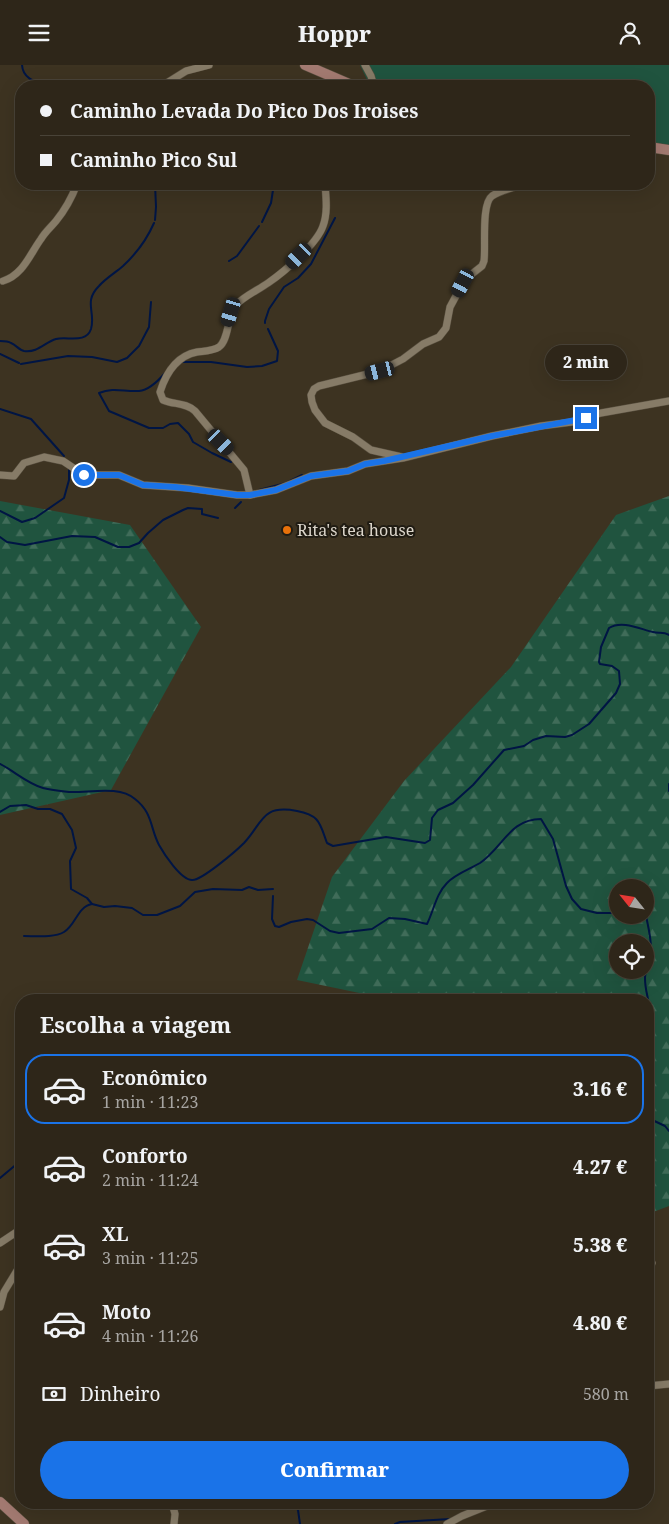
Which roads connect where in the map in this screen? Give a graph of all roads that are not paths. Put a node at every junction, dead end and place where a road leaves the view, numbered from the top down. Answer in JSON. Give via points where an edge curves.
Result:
{"nodes":[{"id":1,"x":208,"y":65,"type":"edge"},
{"id":2,"x":305,"y":65,"type":"edge"},
{"id":3,"x":365,"y":65,"type":"edge"},
{"id":4,"x":172,"y":80,"type":"edge"},
{"id":5,"x":328,"y":80,"type":"edge"},
{"id":6,"x":372,"y":80,"type":"edge"},
{"id":7,"x":655,"y":148,"type":"edge"},
{"id":8,"x":669,"y":150,"type":"edge"},
{"id":9,"x":74,"y":190,"type":"edge"},
{"id":10,"x":325,"y":190,"type":"edge"},
{"id":11,"x":509,"y":190,"type":"edge"},
{"id":12,"x":3,"y":281,"type":"dead end"},
{"id":13,"x":669,"y":401,"type":"edge"},
{"id":14,"x":403,"y":457,"type":"junction"},
{"id":15,"x":0,"y":475,"type":"edge"},
{"id":16,"x":250,"y":495,"type":"junction"},
{"id":17,"x":15,"y":1233,"type":"edge"},
{"id":18,"x":0,"y":1243,"type":"edge"},
{"id":19,"x":15,"y":1274,"type":"edge"},
{"id":20,"x":0,"y":1307,"type":"edge"},
{"id":21,"x":669,"y":1383,"type":"edge"},
{"id":22,"x":654,"y":1385,"type":"edge"},
{"id":23,"x":0,"y":1502,"type":"edge"},
{"id":24,"x":174,"y":1509,"type":"edge"},
{"id":25,"x":480,"y":1509,"type":"edge"},
{"id":26,"x":24,"y":1524,"type":"edge"},
{"id":27,"x":174,"y":1524,"type":"edge"},
{"id":28,"x":447,"y":1524,"type":"edge"}],
"edges":[{"from":1,"to":4,"type":"street","via":[[186,71]]},
{"from":2,"to":5,"type":"main road"},
{"from":3,"to":6,"type":"street"},
{"from":7,"to":8,"type":"main road"},
{"from":9,"to":12,"type":"street","via":[[28,260],[11,279]]},
{"from":10,"to":16,"type":"street","via":[[325,218],[315,239],[283,273],[237,303],[220,346],[184,356],[175,363],[160,392],[163,401],[182,403],[195,411],[244,470]]},
{"from":11,"to":14,"type":"street","via":[[488,200],[484,261],[463,283],[450,307],[443,333],[380,371],[319,386],[311,395],[315,410],[325,423],[371,450]]},
{"from":13,"to":14,"type":"street"},
{"from":14,"to":16,"type":"street","via":[[365,464],[340,473],[311,476],[276,490]]},
{"from":15,"to":16,"type":"street","via":[[14,476],[24,463],[44,457],[63,461],[84,475],[119,475],[143,485]]},
{"from":17,"to":18,"type":"street"},
{"from":19,"to":20,"type":"street","via":[[4,1292]]},
{"from":21,"to":22,"type":"street"},
{"from":23,"to":26,"type":"main road"},
{"from":24,"to":27,"type":"street"},
{"from":25,"to":28,"type":"street"}]}
